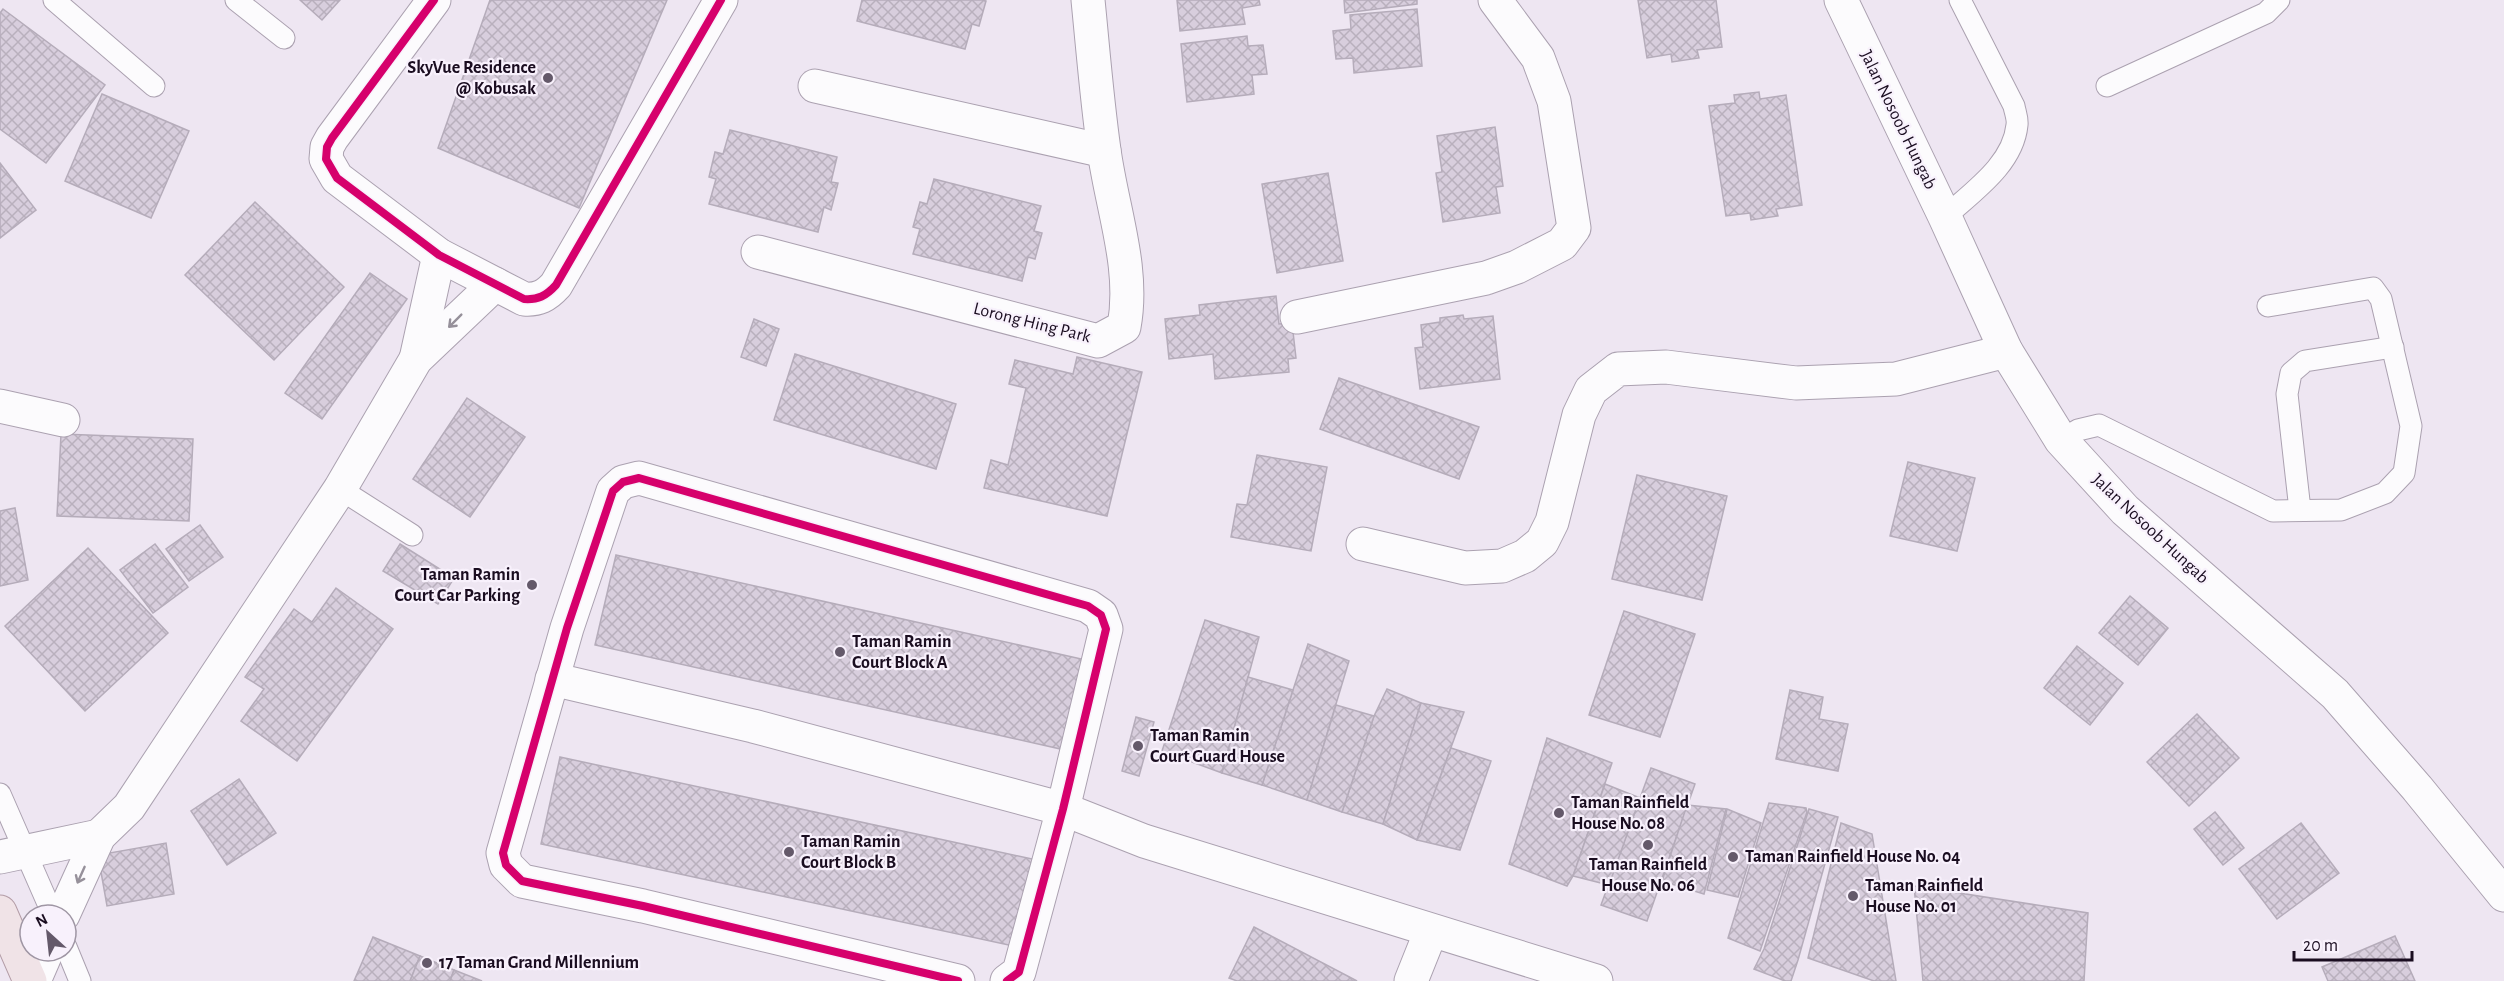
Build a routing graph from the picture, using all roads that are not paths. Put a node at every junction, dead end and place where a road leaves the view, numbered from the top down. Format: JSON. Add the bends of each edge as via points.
{"nodes":[{"id":1,"x":54,"y":0,"type":"edge"},
{"id":2,"x":236,"y":0,"type":"edge"},
{"id":3,"x":434,"y":0,"type":"edge"},
{"id":4,"x":720,"y":0,"type":"edge"},
{"id":5,"x":1088,"y":0,"type":"edge"},
{"id":6,"x":1495,"y":0,"type":"edge"},
{"id":7,"x":1841,"y":0,"type":"edge"},
{"id":8,"x":1960,"y":0,"type":"edge"},
{"id":9,"x":2279,"y":0,"type":"edge"},
{"id":10,"x":284,"y":38,"type":"dead end"},
{"id":11,"x":154,"y":86,"type":"dead end"},
{"id":12,"x":815,"y":86,"type":"dead end"},
{"id":13,"x":2107,"y":86,"type":"dead end"},
{"id":14,"x":1104,"y":151,"type":"junction"},
{"id":15,"x":1945,"y":217,"type":"junction"},
{"id":16,"x":758,"y":252,"type":"dead end"},
{"id":17,"x":439,"y":255,"type":"junction"},
{"id":18,"x":495,"y":284,"type":"junction"},
{"id":19,"x":2268,"y":306,"type":"dead end"},
{"id":20,"x":1297,"y":317,"type":"dead end"},
{"id":21,"x":2392,"y":347,"type":"junction"},
{"id":22,"x":2006,"y":351,"type":"junction"},
{"id":23,"x":416,"y":359,"type":"junction"},
{"id":24,"x":0,"y":406,"type":"edge"},
{"id":25,"x":63,"y":420,"type":"dead end"},
{"id":26,"x":2061,"y":440,"type":"junction"},
{"id":27,"x":340,"y":489,"type":"junction"},
{"id":28,"x":2300,"y":510,"type":"junction"},
{"id":29,"x":411,"y":535,"type":"dead end"},
{"id":30,"x":1363,"y":544,"type":"dead end"},
{"id":31,"x":552,"y":679,"type":"junction"},
{"id":32,"x":0,"y":794,"type":"edge"},
{"id":33,"x":1063,"y":809,"type":"junction"},
{"id":34,"x":99,"y":836,"type":"junction"},
{"id":35,"x":13,"y":854,"type":"edge"},
{"id":36,"x":2504,"y":895,"type":"edge"},
{"id":37,"x":45,"y":903,"type":"edge"},
{"id":38,"x":68,"y":903,"type":"edge"},
{"id":39,"x":0,"y":912,"type":"edge"},
{"id":40,"x":1431,"y":931,"type":"junction"},
{"id":41,"x":41,"y":963,"type":"edge"},
{"id":42,"x":73,"y":963,"type":"edge"},
{"id":43,"x":32,"y":981,"type":"edge"},
{"id":44,"x":80,"y":981,"type":"edge"},
{"id":45,"x":958,"y":981,"type":"edge"},
{"id":46,"x":1007,"y":981,"type":"edge"},
{"id":47,"x":1411,"y":981,"type":"edge"},
{"id":48,"x":1596,"y":981,"type":"edge"}],
"edges":[{"from":1,"to":11,"type":"lane"},
{"from":2,"to":10,"type":"lane"},
{"from":3,"to":17,"type":"street","via":[[332,138],[326,159],[337,178]]},
{"from":4,"to":18,"type":"street","via":[[556,285],[547,295],[530,300]]},
{"from":5,"to":14,"type":"street","name":"Lorong Hing Park"},
{"from":6,"to":20,"type":"street","via":[[1538,58],[1554,101],[1574,228],[1562,244],[1486,278]]},
{"from":7,"to":15,"type":"street","name":"Jalan Nosoob Hungab"},
{"from":8,"to":15,"type":"lane","via":[[2014,106],[2018,124],[2007,154],[1989,177]]},
{"from":9,"to":13,"type":"lane","via":[[2266,13]]},
{"from":12,"to":14,"type":"street"},
{"from":14,"to":16,"type":"street","name":"Lorong Hing Park","via":[[1129,302],[1124,327],[1098,341]]},
{"from":15,"to":22,"type":"street","name":"Jalan Nosoob Hungab"},
{"from":17,"to":18,"type":"street"},
{"from":17,"to":23,"type":"street"},
{"from":18,"to":23,"type":"street","one_way":true},
{"from":19,"to":21,"type":"lane","via":[[2373,288],[2381,299]]},
{"from":21,"to":28,"type":"lane","via":[[2305,361],[2292,373],[2287,394]]},
{"from":21,"to":28,"type":"lane","via":[[2411,426],[2404,473],[2385,493],[2341,510]]},
{"from":22,"to":26,"type":"street","name":"Jalan Nosoob Hungab"},
{"from":22,"to":30,"type":"street","via":[[1896,379],[1796,383],[1666,367],[1618,369],[1591,390],[1579,415],[1552,522],[1542,542],[1526,556],[1502,566],[1465,568]]},
{"from":23,"to":27,"type":"street"},
{"from":24,"to":25,"type":"street"},
{"from":26,"to":28,"type":"lane","via":[[2078,430],[2099,425],[2272,511]]},
{"from":26,"to":36,"type":"street","name":"Jalan Nosoob Hungab","via":[[2125,510],[2335,694]]},
{"from":27,"to":29,"type":"lane"},
{"from":27,"to":34,"type":"street","via":[[129,807]]},
{"from":31,"to":33,"type":"street","via":[[753,726]]},
{"from":31,"to":33,"type":"street","via":[[613,491],[623,482],[639,478],[1088,606],[1101,615],[1106,629]]},
{"from":31,"to":45,"type":"street","via":[[503,853],[506,865],[522,881]]},
{"from":32,"to":35,"type":"lane"},
{"from":33,"to":40,"type":"street","via":[[1144,841]]},
{"from":33,"to":46,"type":"street","via":[[1019,972]]},
{"from":34,"to":35,"type":"street"},
{"from":34,"to":38,"type":"street","one_way":true},
{"from":35,"to":37,"type":"lane"},
{"from":39,"to":43,"type":"main road"},
{"from":40,"to":47,"type":"street"},
{"from":40,"to":48,"type":"street"},
{"from":41,"to":43,"type":"street"},
{"from":42,"to":44,"type":"lane"}]}
